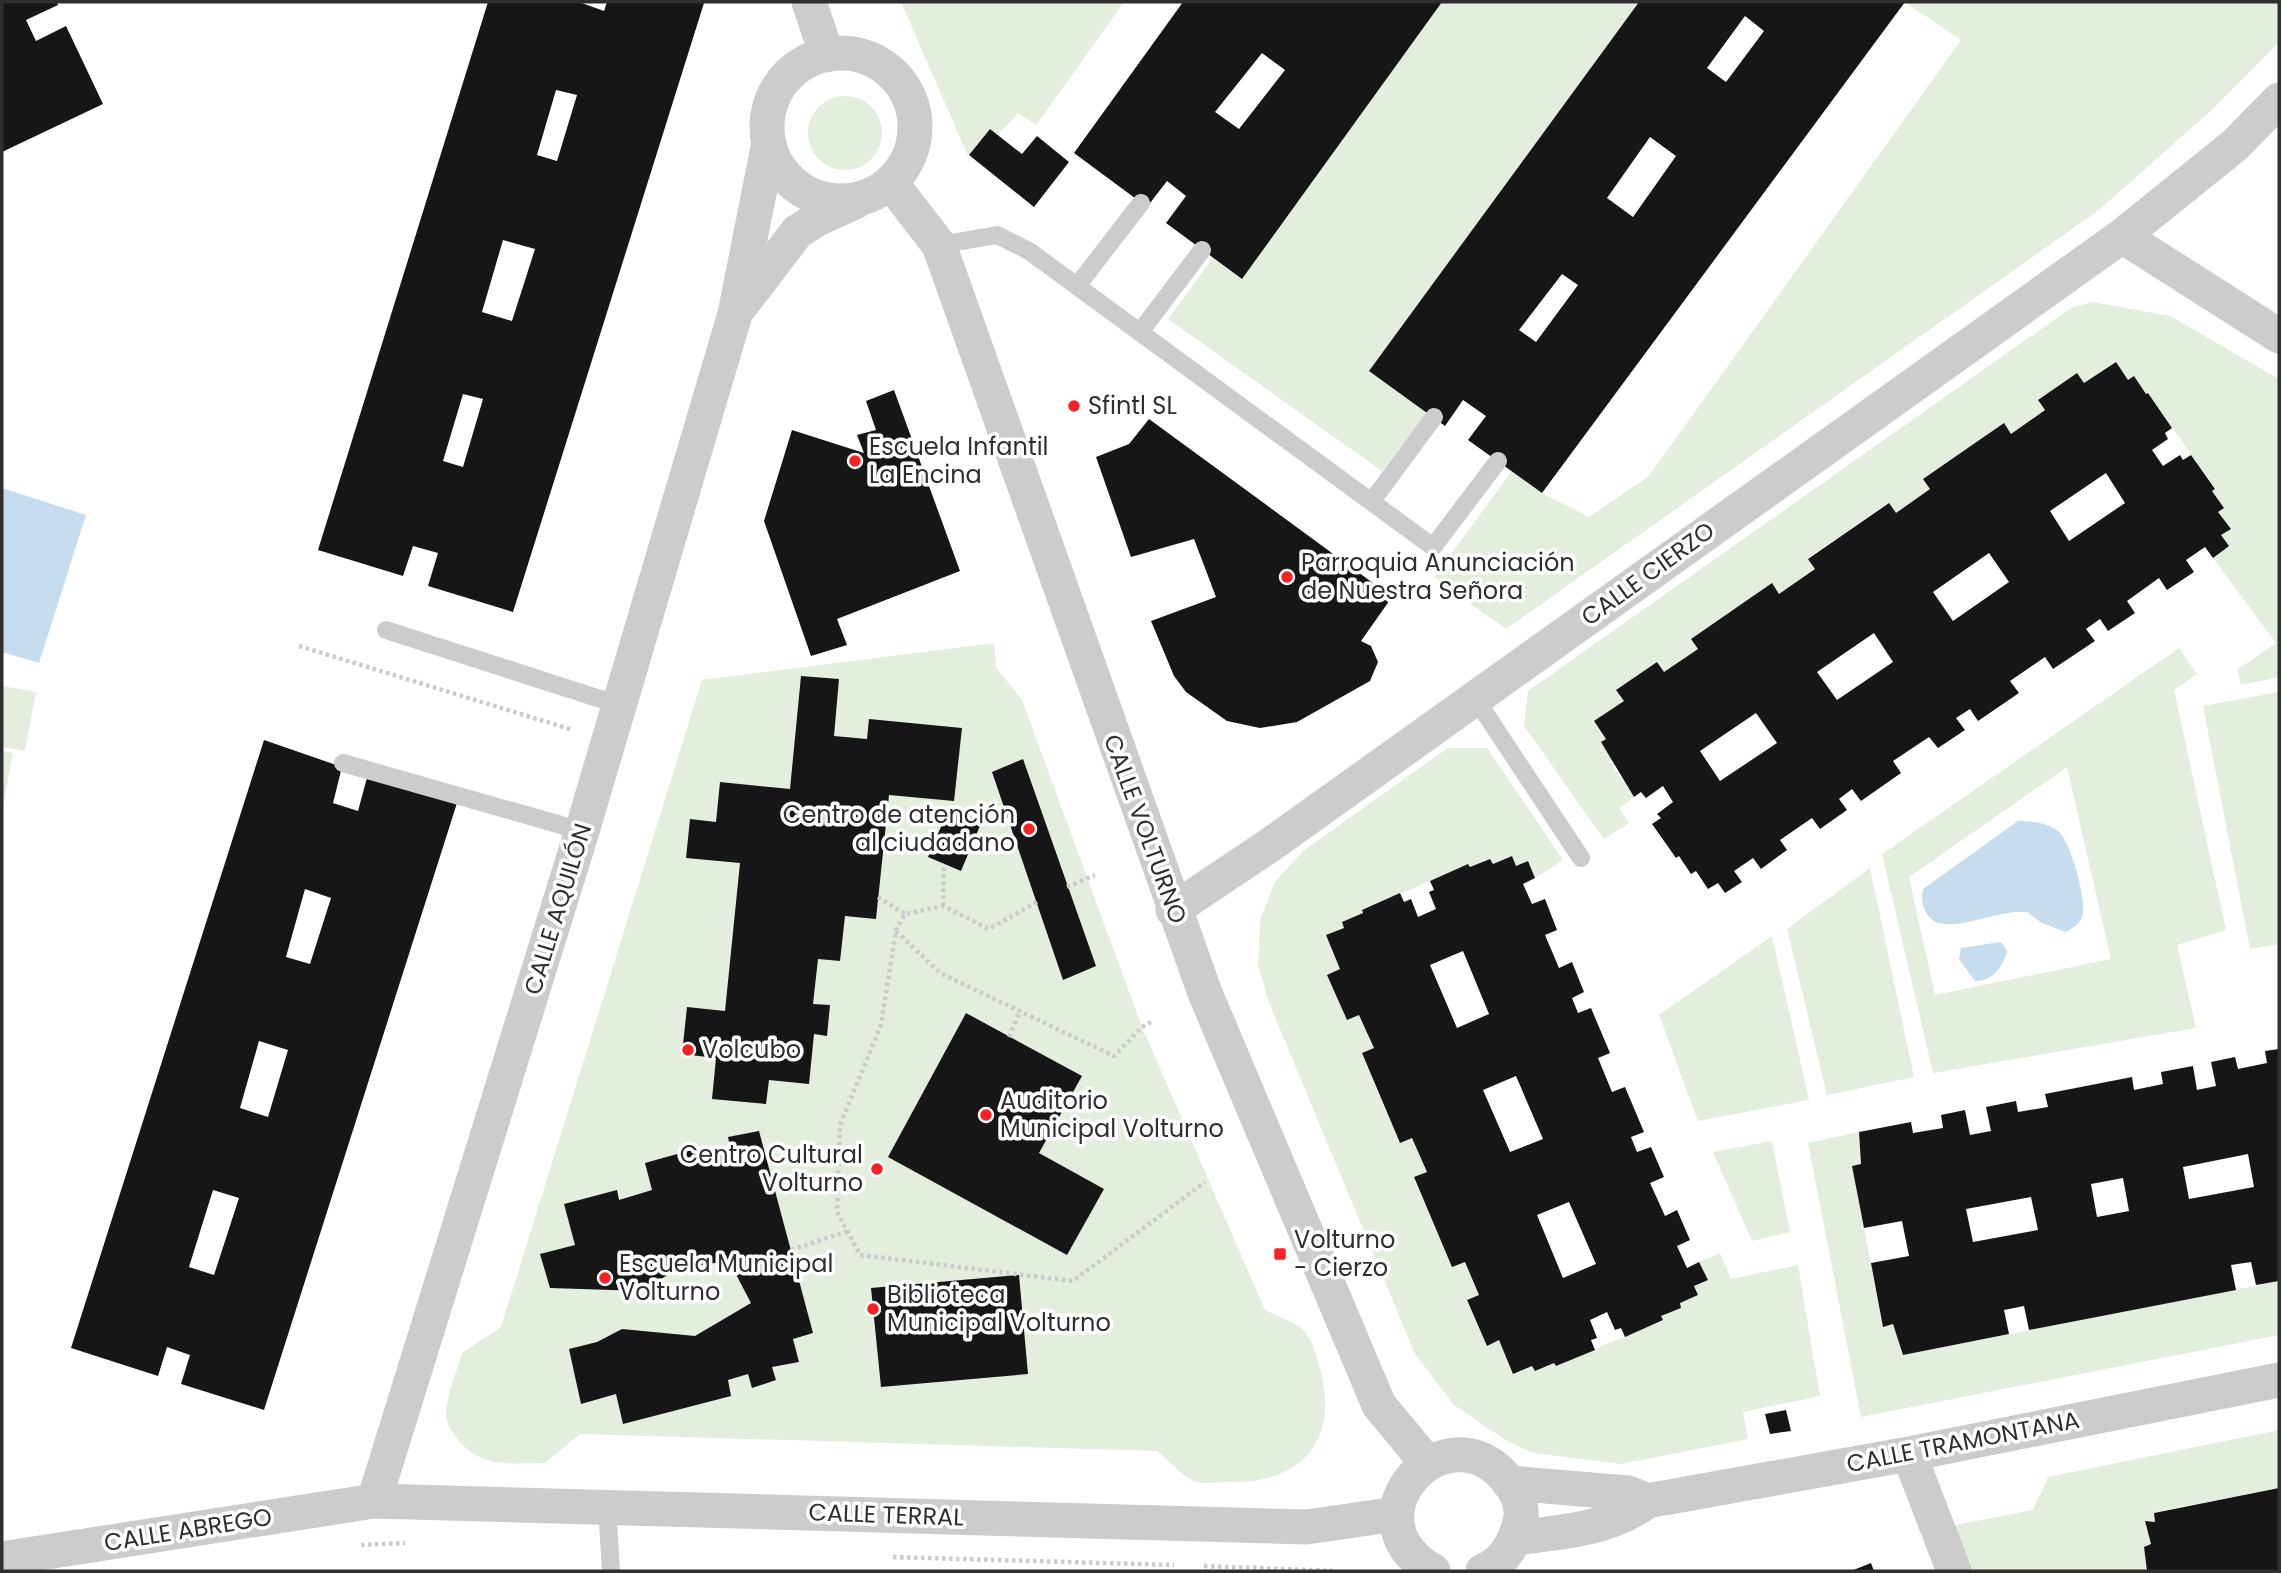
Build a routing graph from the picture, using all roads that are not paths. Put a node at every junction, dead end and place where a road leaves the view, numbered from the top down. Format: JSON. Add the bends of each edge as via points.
{"nodes":[{"id":1,"x":809,"y":2,"type":"edge"},
{"id":2,"x":827,"y":55,"type":"junction"},
{"id":3,"x":2279,"y":100,"type":"edge"},
{"id":4,"x":769,"y":143,"type":"junction"},
{"id":5,"x":876,"y":191,"type":"junction"},
{"id":6,"x":1141,"y":202,"type":"dead end"},
{"id":7,"x":2122,"y":236,"type":"junction"},
{"id":8,"x":939,"y":245,"type":"junction"},
{"id":9,"x":1202,"y":250,"type":"dead end"},
{"id":10,"x":1077,"y":286,"type":"junction"},
{"id":11,"x":735,"y":314,"type":"junction"},
{"id":12,"x":1140,"y":332,"type":"junction"},
{"id":13,"x":2279,"y":336,"type":"edge"},
{"id":14,"x":1434,"y":418,"type":"dead end"},
{"id":15,"x":1498,"y":461,"type":"dead end"},
{"id":16,"x":1372,"y":501,"type":"junction"},
{"id":17,"x":386,"y":629,"type":"dead end"},
{"id":18,"x":1475,"y":698,"type":"junction"},
{"id":19,"x":619,"y":705,"type":"junction"},
{"id":20,"x":343,"y":763,"type":"dead end"},
{"id":21,"x":582,"y":831,"type":"junction"},
{"id":22,"x":1581,"y":858,"type":"dead end"},
{"id":23,"x":1173,"y":910,"type":"junction"},
{"id":24,"x":2279,"y":1380,"type":"edge"},
{"id":25,"x":1909,"y":1454,"type":"junction"},
{"id":26,"x":1427,"y":1463,"type":"junction"},
{"id":27,"x":1509,"y":1483,"type":"junction"},
{"id":28,"x":1647,"y":1501,"type":"junction"},
{"id":29,"x":374,"y":1502,"type":"junction"},
{"id":30,"x":607,"y":1506,"type":"junction"},
{"id":31,"x":1396,"y":1514,"type":"junction"},
{"id":32,"x":2,"y":1559,"type":"edge"},
{"id":33,"x":1504,"y":1559,"type":"edge"},
{"id":34,"x":611,"y":1571,"type":"edge"},
{"id":35,"x":1433,"y":1571,"type":"edge"},
{"id":36,"x":1954,"y":1571,"type":"edge"}],
"edges":[{"from":1,"to":2,"type":"street"},
{"from":2,"to":4,"type":"street","via":[[795,70],[773,97]]},
{"from":2,"to":5,"type":"street","via":[[851,54],[874,61],[894,75],[908,94],[915,118],[914,142],[905,165]]},
{"from":3,"to":7,"type":"street","name":"CALLE CIERZO","via":[[2235,145]]},
{"from":4,"to":5,"type":"street","via":[[793,184],[814,196],[838,201]]},
{"from":4,"to":11,"type":"street","name":"CALLE AQUILÓN"},
{"from":5,"to":8,"type":"street","name":"CALLE VOLTURNO"},
{"from":5,"to":11,"type":"street","name":"CALLE AQUILÓN","via":[[797,232]]},
{"from":6,"to":10,"type":"lane"},
{"from":7,"to":13,"type":"street"},
{"from":7,"to":18,"type":"street","name":"CALLE CIERZO"},
{"from":8,"to":10,"type":"lane","via":[[998,235]]},
{"from":8,"to":23,"type":"street","name":"CALLE VOLTURNO"},
{"from":9,"to":12,"type":"lane"},
{"from":10,"to":12,"type":"lane"},
{"from":11,"to":19,"type":"street","name":"CALLE AQUILÓN"},
{"from":12,"to":16,"type":"lane"},
{"from":14,"to":16,"type":"lane"},
{"from":15,"to":16,"type":"lane","via":[[1433,547]]},
{"from":17,"to":19,"type":"lane"},
{"from":18,"to":22,"type":"lane"},
{"from":18,"to":23,"type":"street","name":"CALLE CIERZO"},
{"from":19,"to":21,"type":"street","name":"CALLE AQUILÓN"},
{"from":20,"to":21,"type":"lane"},
{"from":21,"to":29,"type":"street","name":"CALLE AQUILÓN"},
{"from":23,"to":26,"type":"street","name":"CALLE VOLTURNO","via":[[1380,1405]]},
{"from":24,"to":25,"type":"street","name":"CALLE TRAMONTANA"},
{"from":25,"to":28,"type":"street","name":"CALLE TRAMONTANA"},
{"from":25,"to":36,"type":"street"},
{"from":26,"to":27,"type":"street","via":[[1467,1455],[1486,1461]]},
{"from":26,"to":31,"type":"street","via":[[1406,1485]]},
{"from":27,"to":28,"type":"street","name":"CALLE TRAMONTANA","via":[[1628,1493]]},
{"from":27,"to":33,"type":"street","via":[[1522,1511]]},
{"from":28,"to":33,"type":"street","name":"CALLE TRAMONTANA","via":[[1635,1510]]},
{"from":29,"to":30,"type":"street","name":"CALLE TERRAL"},
{"from":29,"to":32,"type":"street","name":"CALLE ABREGO"},
{"from":30,"to":31,"type":"street","name":"CALLE TERRAL","via":[[1307,1527]]},
{"from":30,"to":34,"type":"lane"},
{"from":31,"to":35,"type":"street","via":[[1406,1549]]}]}
